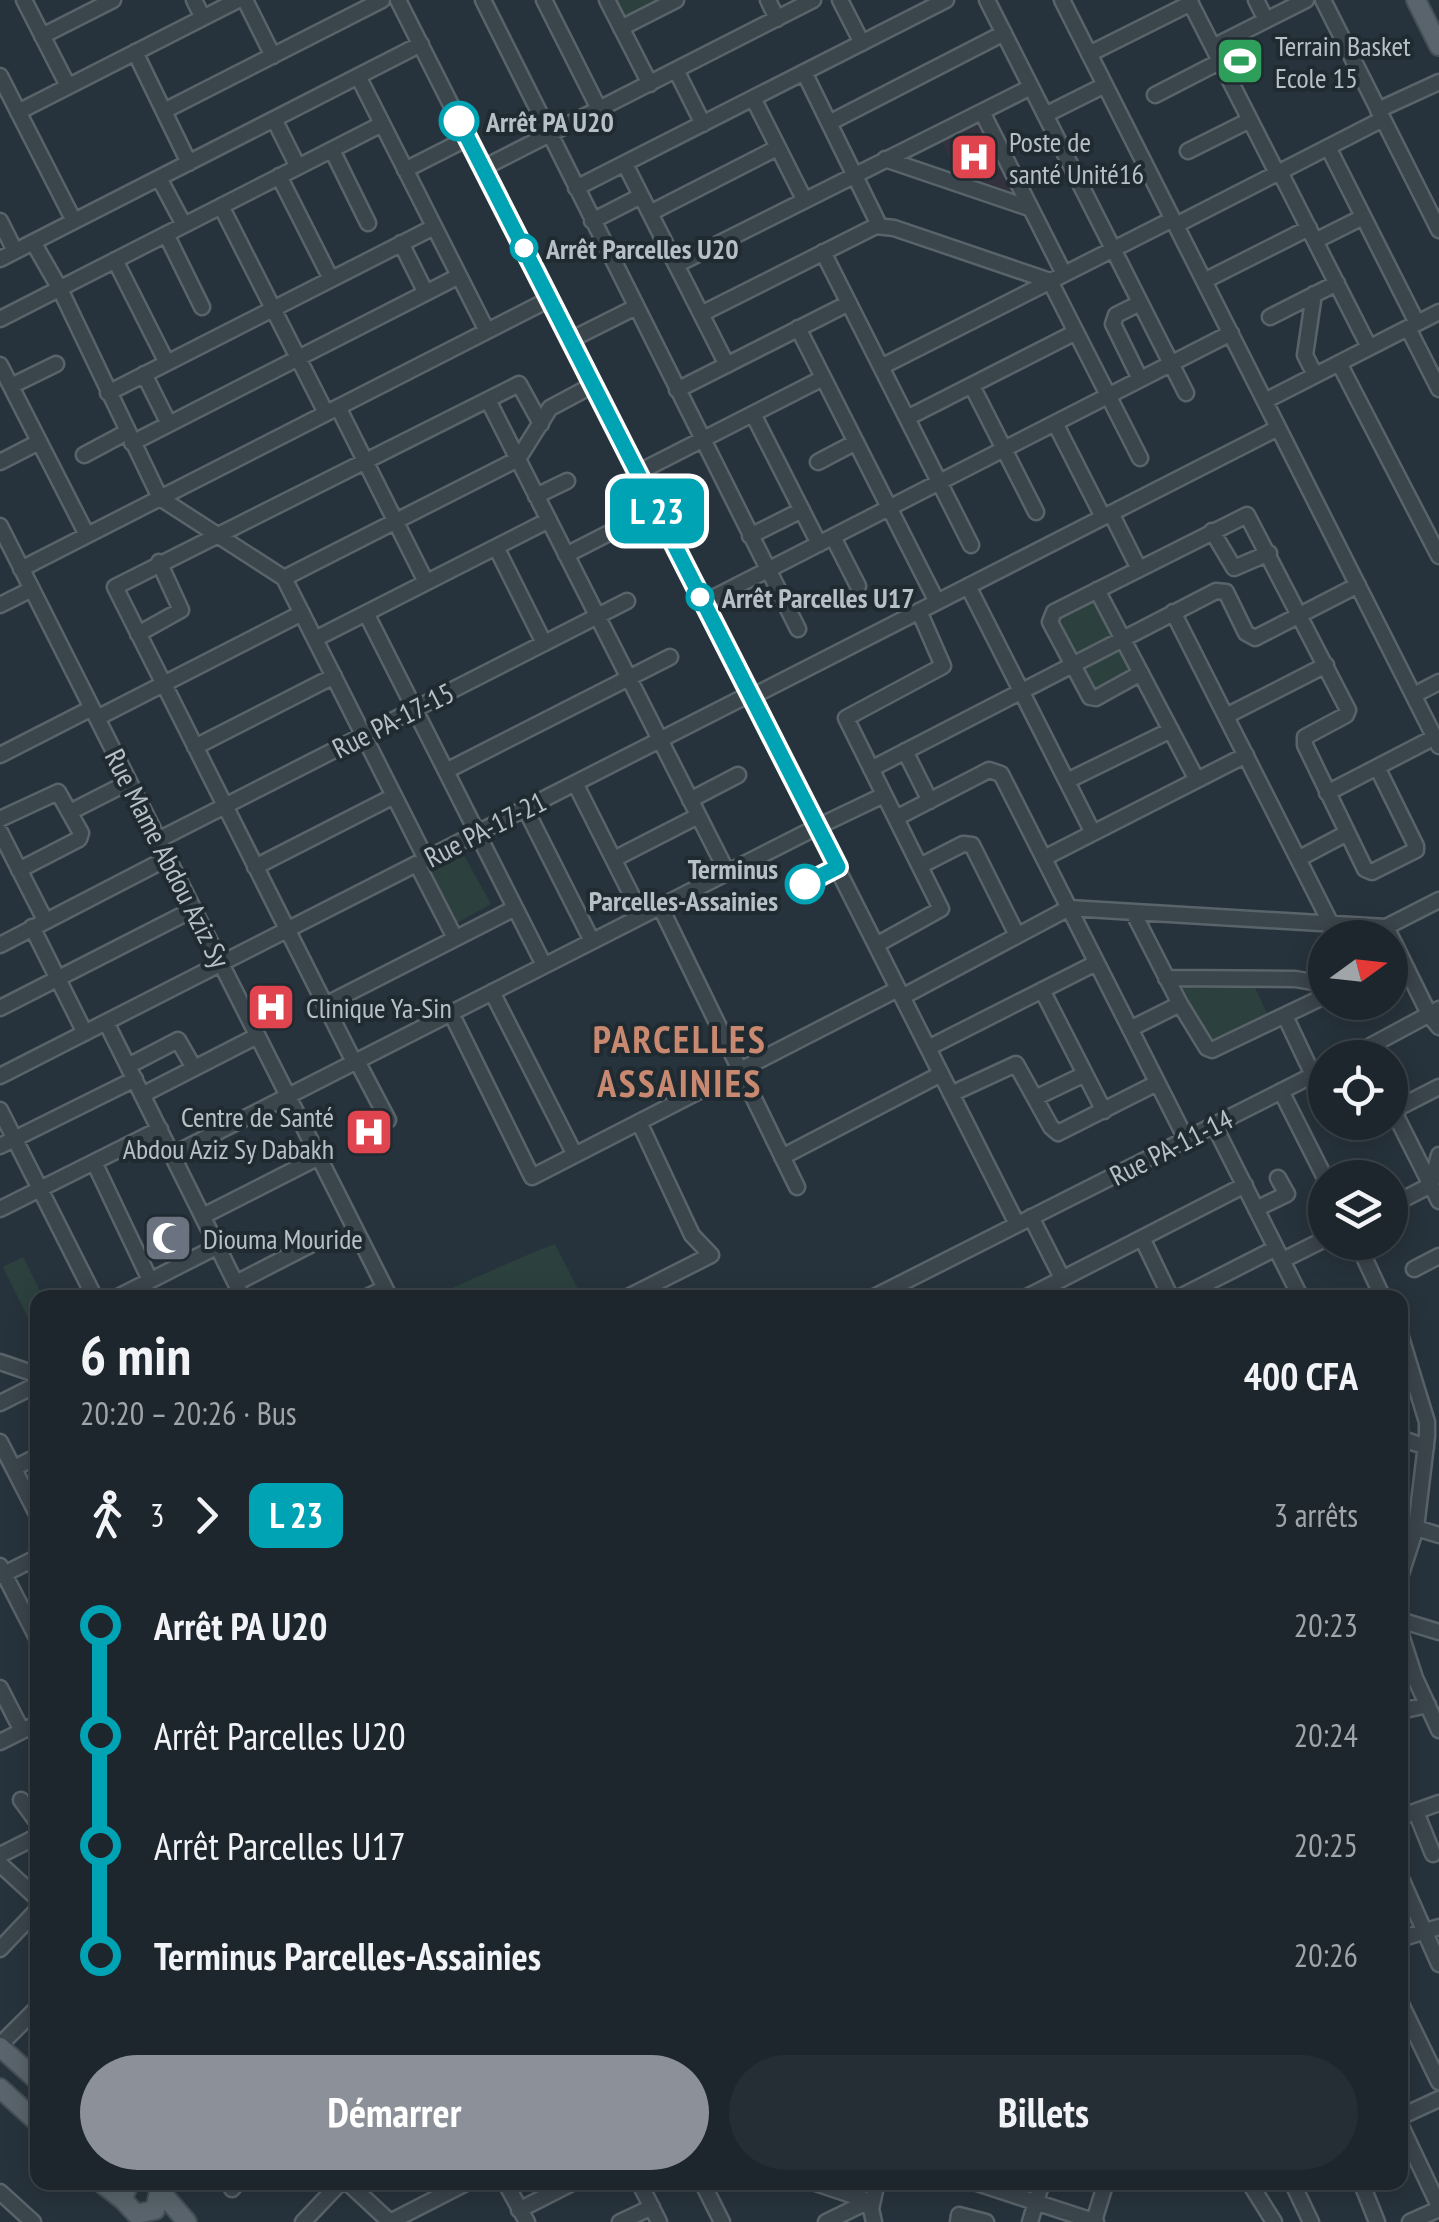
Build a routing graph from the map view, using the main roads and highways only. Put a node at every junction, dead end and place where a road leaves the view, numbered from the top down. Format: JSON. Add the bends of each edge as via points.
{"nodes":[{"id":1,"x":1416,"y":0,"type":"edge"},
{"id":2,"x":1439,"y":46,"type":"edge"},
{"id":3,"x":0,"y":2046,"type":"edge"},
{"id":4,"x":30,"y":2074,"type":"edge"},
{"id":5,"x":2,"y":2095,"type":"edge"},
{"id":6,"x":30,"y":2117,"type":"edge"},
{"id":7,"x":110,"y":2190,"type":"edge"},
{"id":8,"x":156,"y":2190,"type":"edge"},
{"id":9,"x":159,"y":2190,"type":"edge"},
{"id":10,"x":131,"y":2208,"type":"edge"},
{"id":11,"x":187,"y":2222,"type":"edge"}],
"edges":[{"from":1,"to":2,"type":"main road"},
{"from":3,"to":4,"type":"main road"},
{"from":5,"to":6,"type":"main road"},
{"from":7,"to":10,"type":"main road"},
{"from":8,"to":10,"type":"main road","via":[[155,2210]]},
{"from":9,"to":11,"type":"main road"}]}
